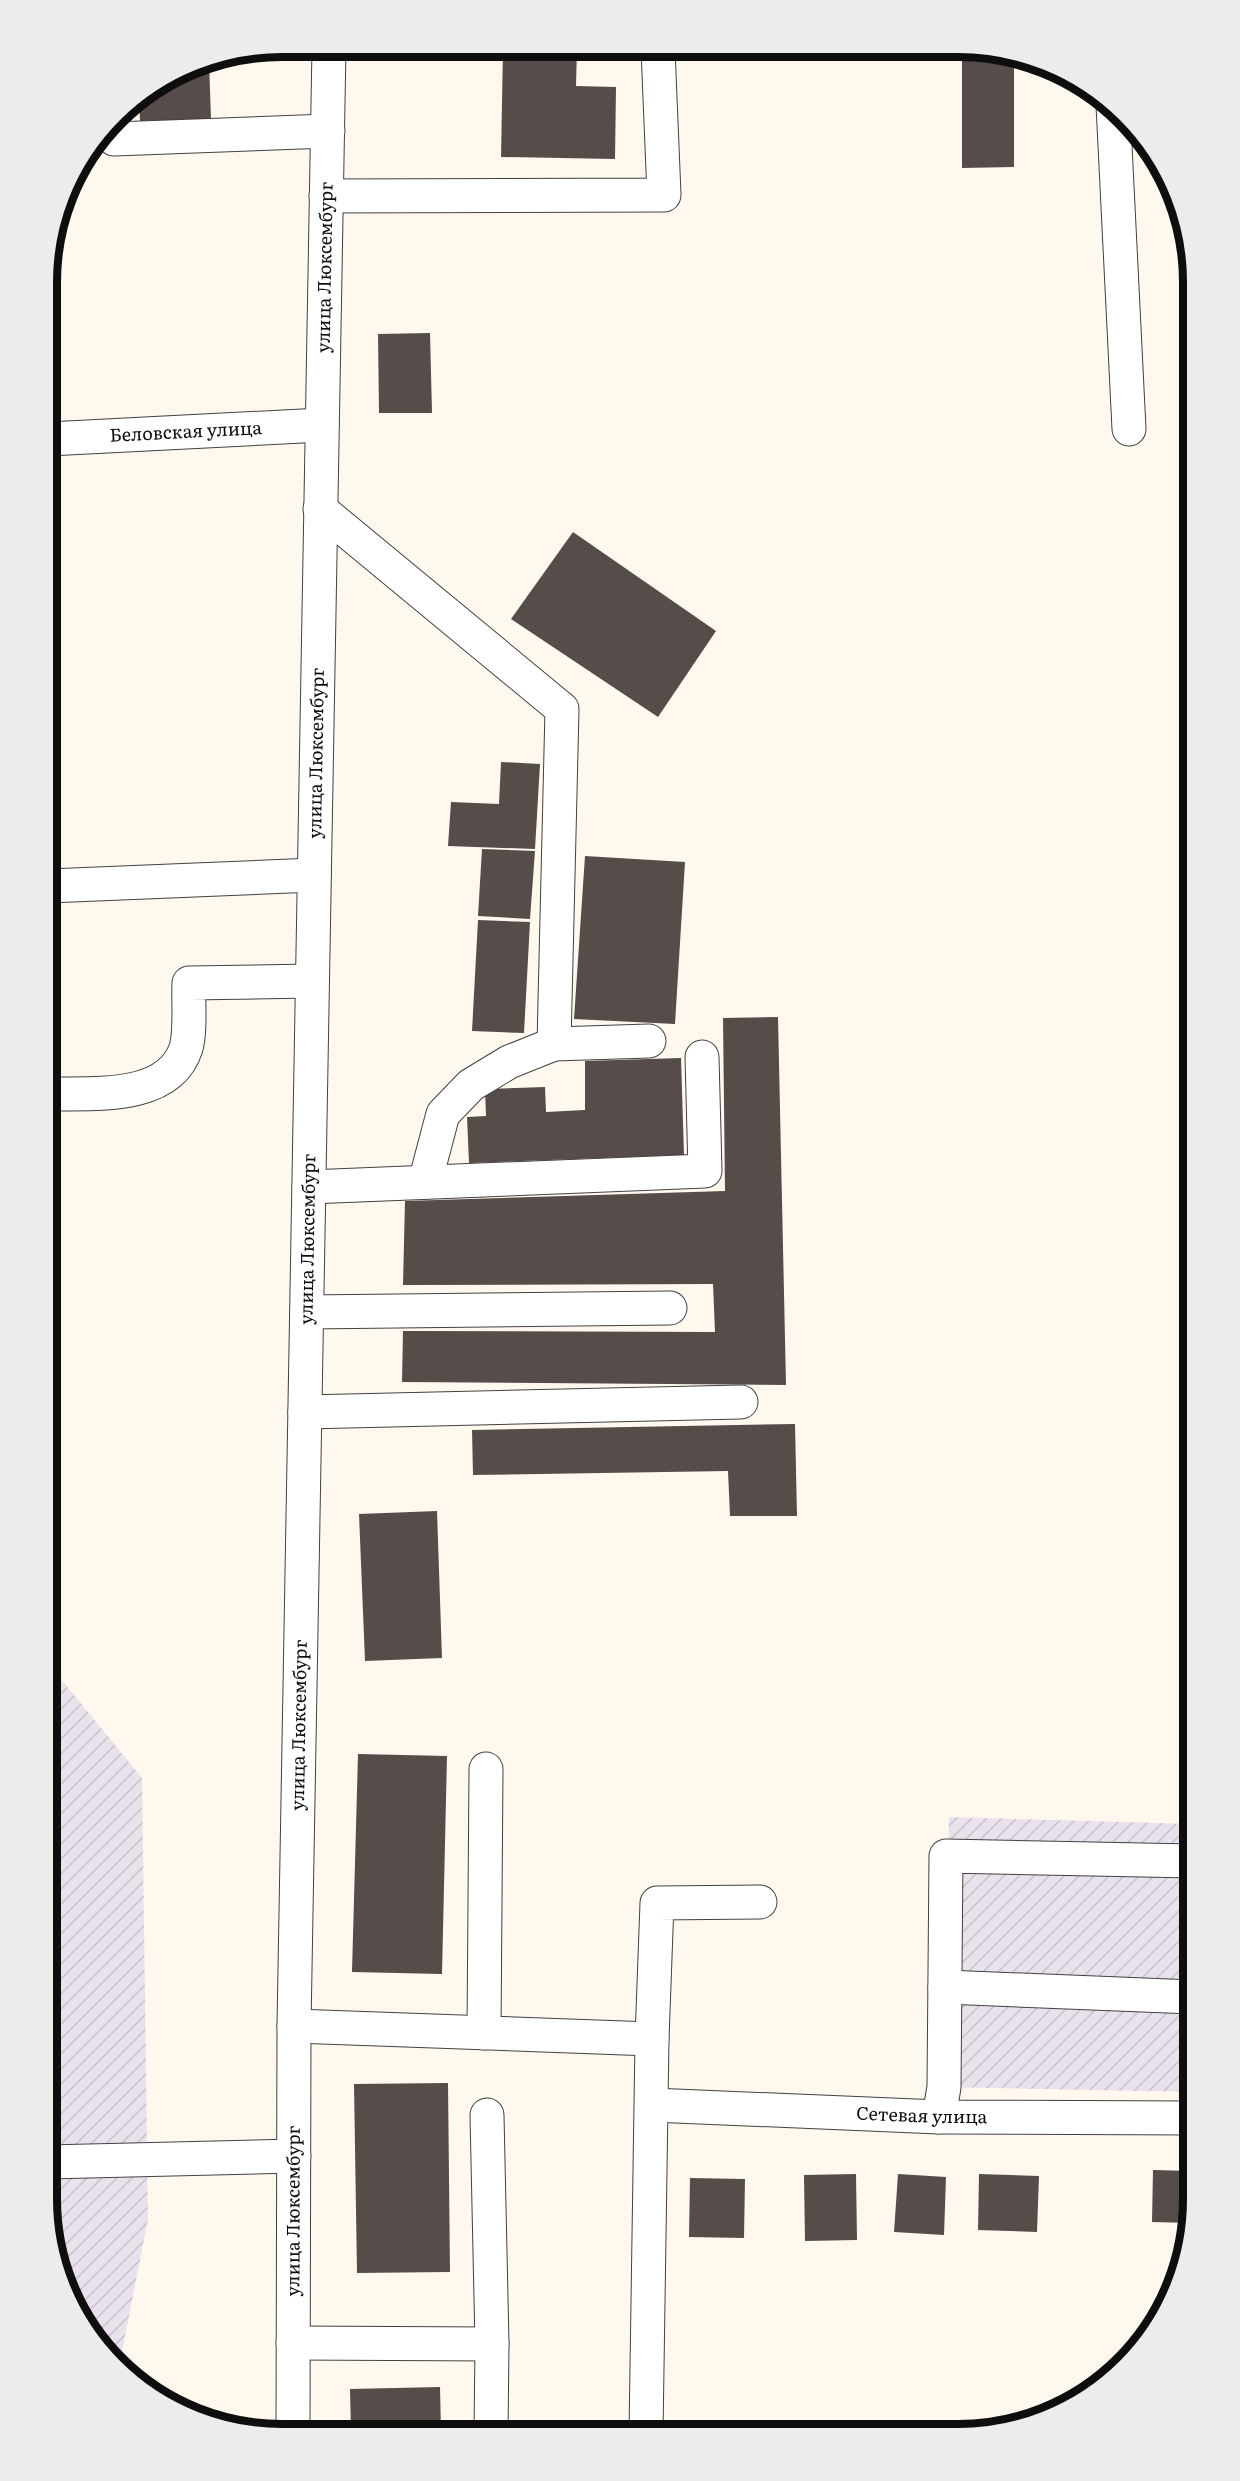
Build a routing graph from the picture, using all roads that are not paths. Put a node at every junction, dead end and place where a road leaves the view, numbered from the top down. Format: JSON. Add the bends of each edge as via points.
{"nodes":[{"id":1,"x":328,"y":57,"type":"edge"},
{"id":2,"x":658,"y":57,"type":"edge"},
{"id":3,"x":1114,"y":120,"type":"edge"},
{"id":4,"x":328,"y":131,"type":"junction"},
{"id":5,"x":114,"y":133,"type":"edge"},
{"id":6,"x":326,"y":196,"type":"junction"},
{"id":7,"x":322,"y":425,"type":"junction"},
{"id":8,"x":1129,"y":429,"type":"dead end"},
{"id":9,"x":57,"y":440,"type":"edge"},
{"id":10,"x":320,"y":509,"type":"junction"},
{"id":11,"x":314,"y":875,"type":"junction"},
{"id":12,"x":57,"y":886,"type":"edge"},
{"id":13,"x":312,"y":981,"type":"junction"},
{"id":14,"x":649,"y":1041,"type":"dead end"},
{"id":15,"x":554,"y":1044,"type":"junction"},
{"id":16,"x":702,"y":1057,"type":"dead end"},
{"id":17,"x":57,"y":1094,"type":"edge"},
{"id":18,"x":425,"y":1182,"type":"junction"},
{"id":19,"x":309,"y":1187,"type":"junction"},
{"id":20,"x":670,"y":1308,"type":"dead end"},
{"id":21,"x":307,"y":1312,"type":"junction"},
{"id":22,"x":741,"y":1402,"type":"dead end"},
{"id":23,"x":305,"y":1412,"type":"junction"},
{"id":24,"x":486,"y":1769,"type":"dead end"},
{"id":25,"x":1183,"y":1861,"type":"edge"},
{"id":26,"x":760,"y":1902,"type":"dead end"},
{"id":27,"x":945,"y":1987,"type":"junction"},
{"id":28,"x":1183,"y":1997,"type":"edge"},
{"id":29,"x":294,"y":2026,"type":"junction"},
{"id":30,"x":484,"y":2033,"type":"junction"},
{"id":31,"x":652,"y":2039,"type":"junction"},
{"id":32,"x":652,"y":2105,"type":"junction"},
{"id":33,"x":487,"y":2115,"type":"dead end"},
{"id":34,"x":939,"y":2117,"type":"junction"},
{"id":35,"x":1183,"y":2118,"type":"edge"},
{"id":36,"x":294,"y":2156,"type":"junction"},
{"id":37,"x":57,"y":2162,"type":"edge"},
{"id":38,"x":293,"y":2343,"type":"junction"},
{"id":39,"x":492,"y":2344,"type":"junction"},
{"id":40,"x":293,"y":2424,"type":"edge"},
{"id":41,"x":491,"y":2424,"type":"edge"},
{"id":42,"x":646,"y":2424,"type":"edge"}],
"edges":[{"from":1,"to":4,"type":"street","name":"улица Люксембург"},
{"from":2,"to":6,"type":"street","via":[[664,195]]},
{"from":3,"to":8,"type":"street"},
{"from":4,"to":5,"type":"street","via":[[114,139]]},
{"from":4,"to":6,"type":"street","name":"улица Люксембург"},
{"from":6,"to":7,"type":"street","name":"улица Люксембург"},
{"from":7,"to":9,"type":"street","name":"Беловская улица"},
{"from":7,"to":10,"type":"street","name":"улица Люксембург"},
{"from":10,"to":11,"type":"street","name":"улица Люксембург"},
{"from":10,"to":15,"type":"street","via":[[562,709]]},
{"from":11,"to":12,"type":"street"},
{"from":11,"to":13,"type":"street","name":"улица Люксембург"},
{"from":13,"to":17,"type":"street","via":[[189,983],[187,1045],[179,1066],[161,1081],[130,1090]]},
{"from":13,"to":19,"type":"street","name":"улица Люксембург"},
{"from":14,"to":15,"type":"street"},
{"from":15,"to":18,"type":"street","via":[[509,1062],[471,1085],[443,1114]]},
{"from":16,"to":18,"type":"street","via":[[705,1171]]},
{"from":18,"to":19,"type":"street"},
{"from":19,"to":21,"type":"street","name":"улица Люксембург"},
{"from":20,"to":21,"type":"street"},
{"from":21,"to":23,"type":"street","name":"улица Люксембург"},
{"from":22,"to":23,"type":"street"},
{"from":23,"to":29,"type":"street","name":"улица Люксембург"},
{"from":24,"to":30,"type":"street"},
{"from":25,"to":27,"type":"street","via":[[946,1856]]},
{"from":26,"to":31,"type":"street","via":[[657,1903]]},
{"from":27,"to":28,"type":"street"},
{"from":27,"to":34,"type":"street","via":[[944,2086]]},
{"from":29,"to":30,"type":"street"},
{"from":29,"to":36,"type":"street","name":"улица Люксембург"},
{"from":30,"to":31,"type":"street"},
{"from":31,"to":32,"type":"street"},
{"from":32,"to":34,"type":"street","name":"Сетевая улица"},
{"from":32,"to":42,"type":"street"},
{"from":33,"to":39,"type":"street"},
{"from":34,"to":35,"type":"street","name":"Сетевая улица"},
{"from":36,"to":37,"type":"street"},
{"from":36,"to":38,"type":"street","name":"улица Люксембург"},
{"from":38,"to":39,"type":"street"},
{"from":38,"to":40,"type":"street","name":"улица Люксембург"},
{"from":39,"to":41,"type":"street"}]}
